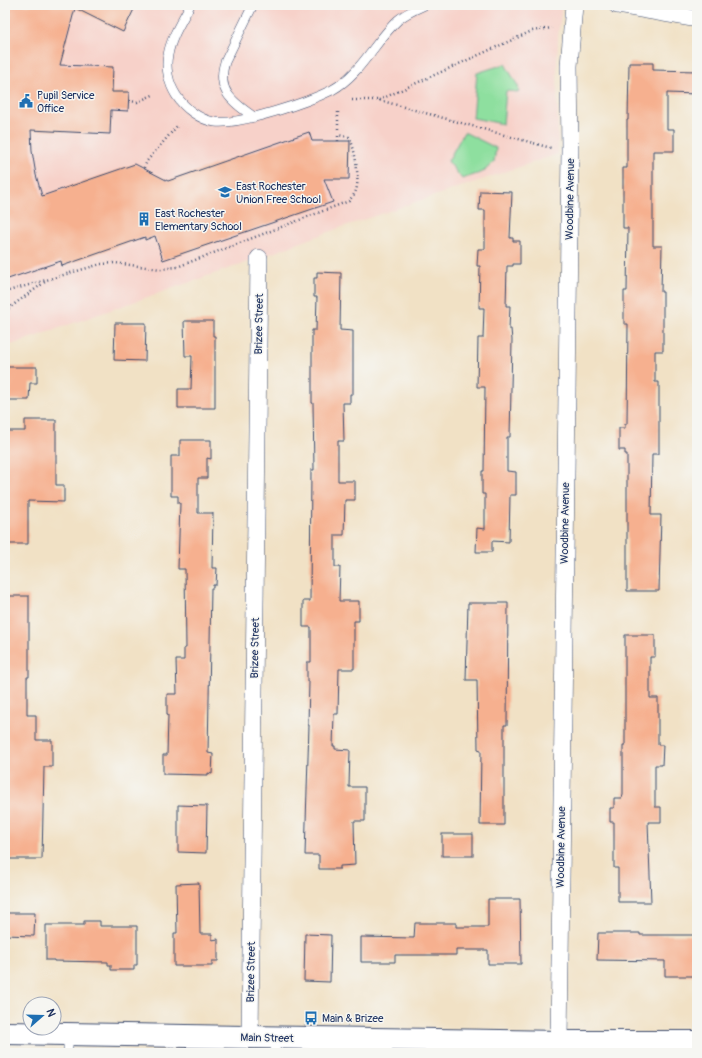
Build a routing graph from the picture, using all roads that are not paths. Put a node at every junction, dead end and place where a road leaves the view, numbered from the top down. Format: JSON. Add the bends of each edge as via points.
{"nodes":[{"id":1,"x":190,"y":5,"type":"edge"},
{"id":2,"x":254,"y":5,"type":"edge"},
{"id":3,"x":425,"y":5,"type":"edge"},
{"id":4,"x":574,"y":5,"type":"edge"},
{"id":5,"x":617,"y":5,"type":"edge"},
{"id":6,"x":697,"y":19,"type":"edge"},
{"id":7,"x":254,"y":117,"type":"junction"},
{"id":8,"x":259,"y":258,"type":"dead end"},
{"id":9,"x":5,"y":1033,"type":"edge"},
{"id":10,"x":250,"y":1037,"type":"junction"},
{"id":11,"x":559,"y":1042,"type":"junction"},
{"id":12,"x":697,"y":1042,"type":"edge"},
{"id":13,"x":68,"y":1044,"type":"edge"},
{"id":14,"x":276,"y":1045,"type":"edge"}],
"edges":[{"from":1,"to":7,"type":"lane","via":[[171,42],[168,56],[168,77],[173,91],[180,102],[202,118],[215,122]]},
{"from":2,"to":7,"type":"lane","via":[[222,70],[223,87],[228,95],[236,105]]},
{"from":3,"to":7,"type":"lane","via":[[399,19],[362,64],[333,89],[315,98]]},
{"from":4,"to":11,"type":"street","name":"Woodbine Avenue","via":[[569,66]]},
{"from":5,"to":6,"type":"street"},
{"from":8,"to":10,"type":"street","name":"Brizee Street"},
{"from":9,"to":13,"type":"street","name":"Main Street"},
{"from":10,"to":13,"type":"street","name":"Main Street"},
{"from":10,"to":14,"type":"street","name":"Main Street"},
{"from":11,"to":12,"type":"street","name":"Main Street"},
{"from":11,"to":14,"type":"street","name":"Main Street"}]}
